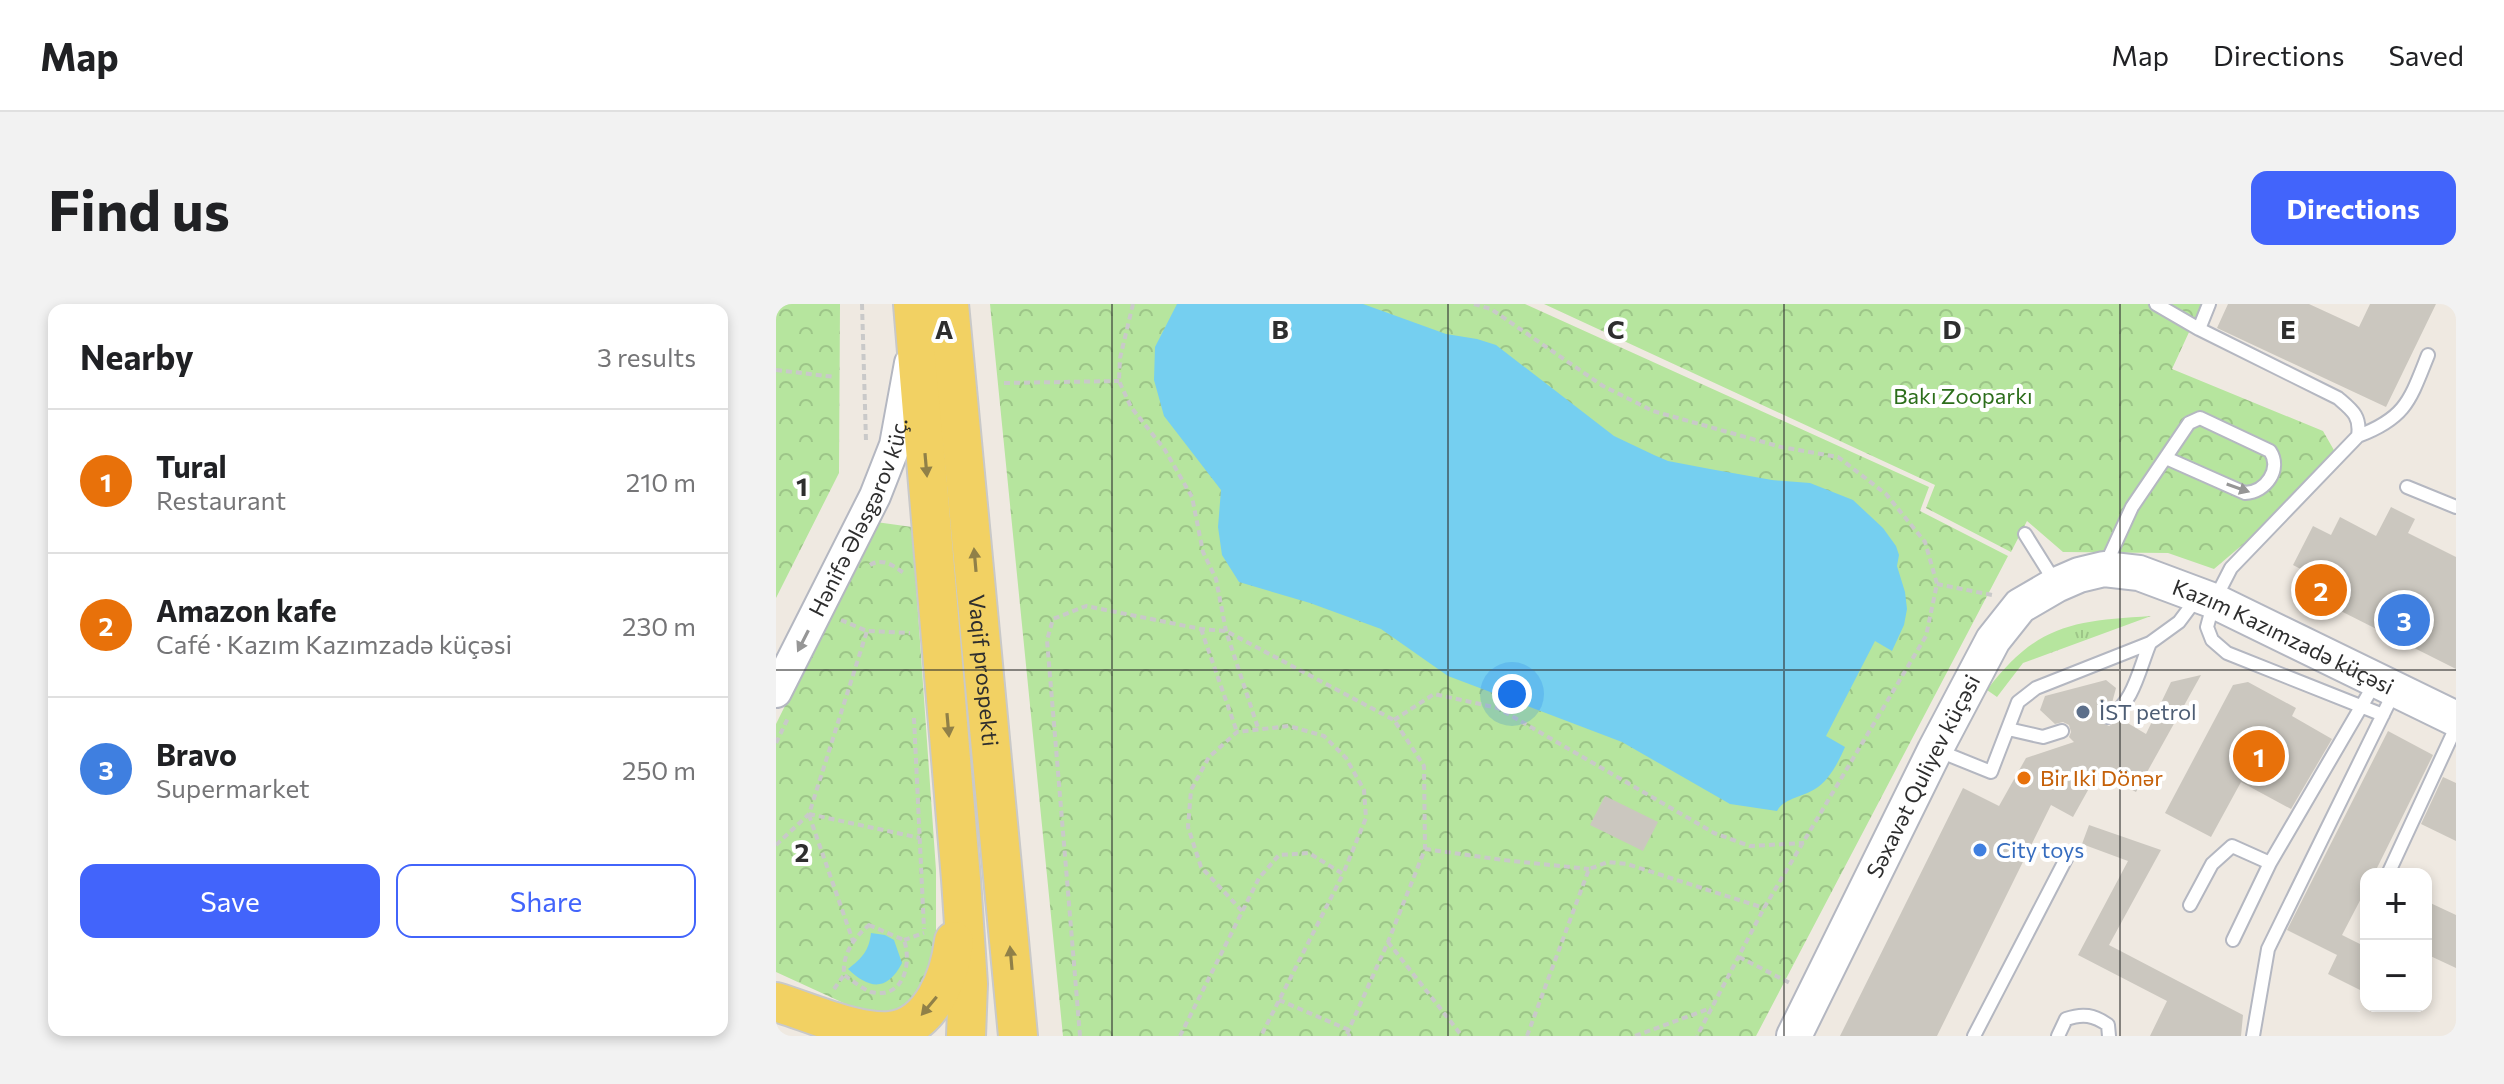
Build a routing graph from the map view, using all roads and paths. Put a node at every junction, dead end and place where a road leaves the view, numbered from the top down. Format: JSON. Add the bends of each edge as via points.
{"nodes":[{"id":1,"x":862,"y":304,"type":"edge"},
{"id":2,"x":949,"y":304,"type":"edge"},
{"id":3,"x":1133,"y":304,"type":"edge"},
{"id":4,"x":1474,"y":304,"type":"edge"},
{"id":5,"x":2156,"y":304,"type":"edge"},
{"id":6,"x":2209,"y":304,"type":"edge"},
{"id":7,"x":914,"y":319,"type":"edge"},
{"id":8,"x":2199,"y":329,"type":"junction"},
{"id":9,"x":2428,"y":355,"type":"dead end"},
{"id":10,"x":776,"y":370,"type":"edge"},
{"id":11,"x":835,"y":377,"type":"dead end"},
{"id":12,"x":1119,"y":381,"type":"junction"},
{"id":13,"x":1004,"y":383,"type":"dead end"},
{"id":14,"x":2358,"y":436,"type":"junction"},
{"id":15,"x":867,"y":451,"type":"dead end"},
{"id":16,"x":2166,"y":458,"type":"junction"},
{"id":17,"x":2407,"y":487,"type":"dead end"},
{"id":18,"x":2456,"y":507,"type":"edge"},
{"id":19,"x":2025,"y":534,"type":"dead end"},
{"id":20,"x":866,"y":567,"type":"dead end"},
{"id":21,"x":2104,"y":569,"type":"junction"},
{"id":22,"x":905,"y":574,"type":"dead end"},
{"id":23,"x":1937,"y":584,"type":"junction"},
{"id":24,"x":2056,"y":585,"type":"junction"},
{"id":25,"x":1987,"y":593,"type":"dead end"},
{"id":26,"x":2207,"y":599,"type":"junction"},
{"id":27,"x":845,"y":606,"type":"dead end"},
{"id":28,"x":1201,"y":629,"type":"junction"},
{"id":29,"x":867,"y":631,"type":"junction"},
{"id":30,"x":1226,"y":631,"type":"junction"},
{"id":31,"x":910,"y":633,"type":"dead end"},
{"id":32,"x":2150,"y":643,"type":"junction"},
{"id":33,"x":2379,"y":698,"type":"junction"},
{"id":34,"x":783,"y":704,"type":"edge"},
{"id":35,"x":914,"y":712,"type":"dead end"},
{"id":36,"x":2108,"y":717,"type":"dead end"},
{"id":37,"x":2456,"y":719,"type":"edge"},
{"id":38,"x":1394,"y":720,"type":"junction"},
{"id":39,"x":2456,"y":727,"type":"edge"},
{"id":40,"x":2008,"y":729,"type":"junction"},
{"id":41,"x":1258,"y":730,"type":"junction"},
{"id":42,"x":2062,"y":731,"type":"dead end"},
{"id":43,"x":1237,"y":732,"type":"junction"},
{"id":44,"x":776,"y":743,"type":"edge"},
{"id":45,"x":1935,"y":750,"type":"junction"},
{"id":46,"x":809,"y":814,"type":"junction"},
{"id":47,"x":920,"y":838,"type":"junction"},
{"id":48,"x":1804,"y":843,"type":"junction"},
{"id":49,"x":776,"y":845,"type":"edge"},
{"id":50,"x":1425,"y":849,"type":"junction"},
{"id":51,"x":2069,"y":853,"type":"dead end"},
{"id":52,"x":2270,"y":863,"type":"junction"},
{"id":53,"x":2391,"y":868,"type":"edge"},
{"id":54,"x":1589,"y":869,"type":"junction"},
{"id":55,"x":1343,"y":874,"type":"junction"},
{"id":56,"x":961,"y":879,"type":"junction"},
{"id":57,"x":2190,"y":905,"type":"dead end"},
{"id":58,"x":1764,"y":908,"type":"junction"},
{"id":59,"x":1242,"y":911,"type":"junction"},
{"id":60,"x":924,"y":933,"type":"junction"},
{"id":61,"x":904,"y":940,"type":"junction"},
{"id":62,"x":2233,"y":940,"type":"dead end"},
{"id":63,"x":853,"y":941,"type":"junction"},
{"id":64,"x":1388,"y":942,"type":"junction"},
{"id":65,"x":925,"y":945,"type":"dead end"},
{"id":66,"x":1739,"y":957,"type":"junction"},
{"id":67,"x":844,"y":975,"type":"junction"},
{"id":68,"x":830,"y":995,"type":"dead end"},
{"id":69,"x":1815,"y":996,"type":"junction"},
{"id":70,"x":1279,"y":1000,"type":"junction"},
{"id":71,"x":776,"y":1002,"type":"edge"},
{"id":72,"x":1713,"y":1007,"type":"junction"},
{"id":73,"x":776,"y":1010,"type":"edge"},
{"id":74,"x":1348,"y":1034,"type":"edge"},
{"id":75,"x":825,"y":1036,"type":"edge"},
{"id":76,"x":966,"y":1036,"type":"edge"},
{"id":77,"x":1018,"y":1036,"type":"edge"},
{"id":78,"x":1080,"y":1036,"type":"edge"},
{"id":79,"x":1180,"y":1036,"type":"edge"},
{"id":80,"x":1261,"y":1036,"type":"edge"},
{"id":81,"x":1462,"y":1036,"type":"edge"},
{"id":82,"x":1527,"y":1036,"type":"edge"},
{"id":83,"x":1635,"y":1036,"type":"edge"},
{"id":84,"x":1697,"y":1036,"type":"edge"},
{"id":85,"x":1794,"y":1036,"type":"edge"},
{"id":86,"x":1974,"y":1036,"type":"edge"},
{"id":87,"x":2058,"y":1036,"type":"edge"},
{"id":88,"x":2109,"y":1036,"type":"edge"},
{"id":89,"x":2253,"y":1036,"type":"edge"}],
"edges":[{"from":1,"to":15,"type":"path"},
{"from":77,"to":2,"type":"main road","name":"Vaqif prospekti","one_way":true},
{"from":3,"to":12,"type":"path"},
{"from":4,"to":23,"type":"path","via":[[1491,309],[1603,386],[1653,411],[1781,447],[1838,457],[1886,494],[1925,542]]},
{"from":5,"to":8,"type":"lane"},
{"from":6,"to":8,"type":"lane"},
{"from":7,"to":34,"type":"street","name":"Hənifə Ələsgərov küç.","one_way":true,"via":[[895,445]]},
{"from":7,"to":56,"type":"main road","name":"Vaqif prospekti","one_way":true},
{"from":8,"to":14,"type":"lane","via":[[2338,398],[2360,423]]},
{"from":9,"to":14,"type":"lane","via":[[2412,396],[2396,418]]},
{"from":10,"to":11,"type":"path"},
{"from":12,"to":13,"type":"path"},
{"from":12,"to":30,"type":"path","via":[[1192,497]]},
{"from":14,"to":26,"type":"lane","via":[[2243,554]]},
{"from":16,"to":16,"type":"lane","one_way":true,"via":[[2245,493],[2264,486],[2275,470],[2270,451],[2200,418],[2189,423]]},
{"from":16,"to":21,"type":"lane","via":[[2132,507]]},
{"from":17,"to":18,"type":"lane"},
{"from":19,"to":24,"type":"lane"},
{"from":20,"to":22,"type":"path","via":[[876,561],[891,563]]},
{"from":21,"to":24,"type":"main road","name":"Səxavət Quliyev küçəsi"},
{"from":21,"to":26,"type":"main road","name":"Kazım Kazımzadə küçəsi","via":[[2139,573]]},
{"from":23,"to":25,"type":"path"},
{"from":23,"to":48,"type":"path","via":[[1926,636]]},
{"from":24,"to":45,"type":"main road","name":"Səxavət Quliyev küçəsi","via":[[2020,606],[1993,640]]},
{"from":26,"to":32,"type":"lane"},
{"from":26,"to":33,"type":"main road","name":"Kazım Kazımzadə küçəsi"},
{"from":27,"to":29,"type":"path","via":[[839,620]]},
{"from":28,"to":30,"type":"path"},
{"from":28,"to":43,"type":"path"},
{"from":28,"to":78,"type":"path","via":[[1086,606],[1053,619],[1047,640]]},
{"from":29,"to":31,"type":"path"},
{"from":29,"to":46,"type":"path"},
{"from":30,"to":38,"type":"path"},
{"from":30,"to":41,"type":"path"},
{"from":32,"to":36,"type":"lane","via":[[2126,702]]},
{"from":32,"to":40,"type":"lane","via":[[2036,688],[2018,702]]},
{"from":33,"to":37,"type":"main road","name":"Kazım Kazımzadə küçəsi"},
{"from":33,"to":52,"type":"lane"},
{"from":33,"to":89,"type":"lane","via":[[2268,949]]},
{"from":34,"to":44,"type":"path"},
{"from":35,"to":47,"type":"path"},
{"from":38,"to":48,"type":"path","via":[[1434,694],[1498,708],[1714,833],[1750,846]]},
{"from":38,"to":50,"type":"path","via":[[1424,766]]},
{"from":39,"to":53,"type":"lane"},
{"from":40,"to":42,"type":"lane","via":[[2043,737]]},
{"from":40,"to":45,"type":"lane","via":[[1991,772]]},
{"from":41,"to":43,"type":"path"},
{"from":41,"to":55,"type":"path","via":[[1289,726],[1324,736],[1346,758],[1364,790],[1366,818]]},
{"from":43,"to":59,"type":"path","via":[[1209,757],[1191,790],[1188,827],[1201,867]]},
{"from":45,"to":69,"type":"main road","name":"Səxavət Quliyev küçəsi"},
{"from":46,"to":47,"type":"path"},
{"from":46,"to":49,"type":"path"},
{"from":46,"to":63,"type":"path"},
{"from":47,"to":60,"type":"path"},
{"from":48,"to":58,"type":"path"},
{"from":50,"to":54,"type":"path"},
{"from":50,"to":64,"type":"path"},
{"from":51,"to":86,"type":"lane"},
{"from":52,"to":57,"type":"lane","via":[[2232,846],[2212,864]]},
{"from":52,"to":62,"type":"lane"},
{"from":54,"to":58,"type":"path","via":[[1608,862],[1627,864]]},
{"from":54,"to":82,"type":"path"},
{"from":55,"to":59,"type":"path","via":[[1309,853],[1279,855],[1259,878]]},
{"from":55,"to":70,"type":"path"},
{"from":56,"to":71,"type":"main road","one_way":true,"via":[[944,984],[932,1004],[908,1025],[876,1030]]},
{"from":56,"to":76,"type":"main road","name":"Vaqif prospekti"},
{"from":58,"to":66,"type":"path"},
{"from":59,"to":79,"type":"path"},
{"from":60,"to":61,"type":"path"},
{"from":60,"to":65,"type":"path"},
{"from":61,"to":63,"type":"path","via":[[869,925]]},
{"from":61,"to":67,"type":"path","via":[[908,966],[895,988],[868,992]]},
{"from":63,"to":67,"type":"path"},
{"from":64,"to":74,"type":"path"},
{"from":64,"to":81,"type":"path"},
{"from":66,"to":69,"type":"path"},
{"from":66,"to":72,"type":"path"},
{"from":67,"to":68,"type":"path"},
{"from":69,"to":85,"type":"main road","name":"Səxavət Quliyev küçəsi"},
{"from":70,"to":74,"type":"path"},
{"from":70,"to":80,"type":"path"},
{"from":72,"to":83,"type":"path"},
{"from":72,"to":84,"type":"path"},
{"from":73,"to":75,"type":"street"},
{"from":87,"to":88,"type":"lane","via":[[2066,1019],[2078,1015],[2108,1025]]}]}
